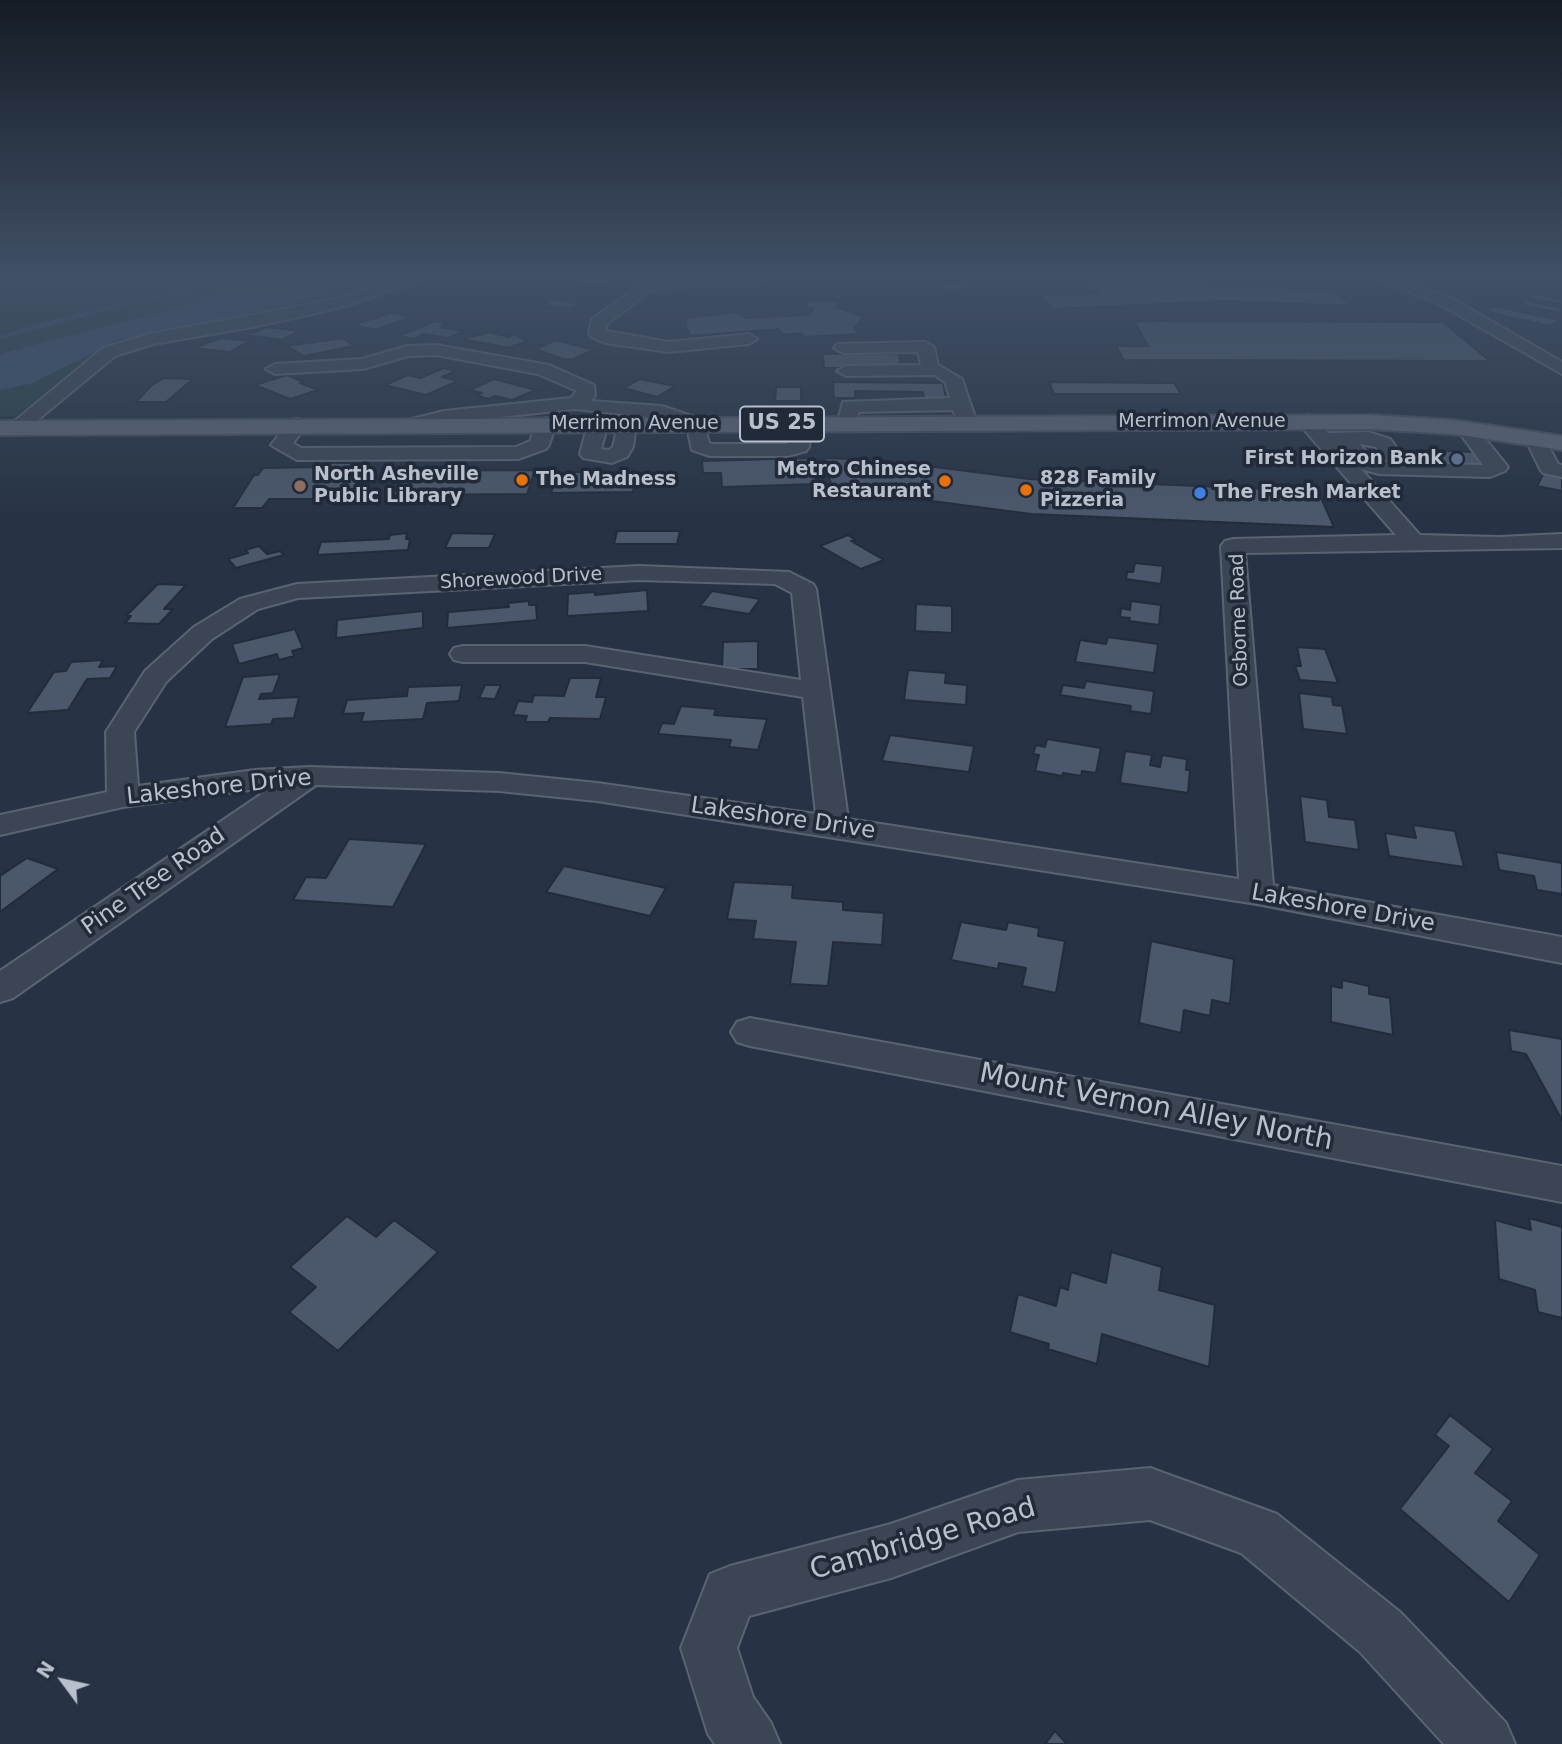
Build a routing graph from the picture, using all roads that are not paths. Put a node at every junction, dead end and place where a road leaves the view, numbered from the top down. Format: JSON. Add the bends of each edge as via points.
{"nodes":[{"id":1,"x":98,"y":360,"type":"edge"},
{"id":2,"x":375,"y":360,"type":"edge"},
{"id":3,"x":498,"y":360,"type":"edge"},
{"id":4,"x":929,"y":360,"type":"edge"},
{"id":5,"x":275,"y":369,"type":"dead end"},
{"id":6,"x":931,"y":370,"type":"junction"},
{"id":7,"x":846,"y":371,"type":"dead end"},
{"id":8,"x":576,"y":403,"type":"junction"},
{"id":9,"x":964,"y":414,"type":"junction"},
{"id":10,"x":415,"y":424,"type":"junction"},
{"id":11,"x":546,"y":424,"type":"junction"},
{"id":12,"x":598,"y":424,"type":"junction"},
{"id":13,"x":626,"y":424,"type":"junction"},
{"id":14,"x":696,"y":424,"type":"junction"},
{"id":15,"x":297,"y":425,"type":"junction"},
{"id":16,"x":7,"y":428,"type":"edge"},
{"id":17,"x":1467,"y":429,"type":"junction"},
{"id":18,"x":1314,"y":430,"type":"junction"},
{"id":19,"x":1552,"y":455,"type":"edge"},
{"id":20,"x":1562,"y":541,"type":"edge"},
{"id":21,"x":1414,"y":542,"type":"junction"},
{"id":22,"x":463,"y":654,"type":"dead end"},
{"id":23,"x":817,"y":691,"type":"junction"},
{"id":24,"x":309,"y":776,"type":"junction"},
{"id":25,"x":123,"y":797,"type":"junction"},
{"id":26,"x":0,"y":825,"type":"edge"},
{"id":27,"x":833,"y":826,"type":"junction"},
{"id":28,"x":1257,"y":893,"type":"junction"},
{"id":29,"x":1562,"y":950,"type":"edge"},
{"id":30,"x":0,"y":989,"type":"edge"},
{"id":31,"x":750,"y":1032,"type":"dead end"},
{"id":32,"x":1562,"y":1185,"type":"edge"},
{"id":33,"x":750,"y":1744,"type":"edge"},
{"id":34,"x":1485,"y":1744,"type":"edge"}],
"edges":[{"from":1,"to":16,"type":"street"},
{"from":2,"to":5,"type":"street"},
{"from":3,"to":8,"type":"street","via":[[542,369],[587,389],[586,396]]},
{"from":4,"to":6,"type":"street"},
{"from":6,"to":7,"type":"street"},
{"from":6,"to":9,"type":"street","via":[[953,379]]},
{"from":8,"to":10,"type":"street"},
{"from":8,"to":14,"type":"street","via":[[662,412]]},
{"from":9,"to":14,"type":"main road","name":"Merrimon Avenue","number":"US 25","via":[[848,424]]},
{"from":9,"to":18,"type":"main road","name":"Merrimon Avenue","number":"US 25"},
{"from":10,"to":11,"type":"main road","name":"Merrimon Avenue","number":"US 25"},
{"from":10,"to":15,"type":"main road","name":"Merrimon Avenue","number":"US 25"},
{"from":11,"to":12,"type":"main road","name":"Merrimon Avenue","number":"US 25"},
{"from":11,"to":15,"type":"street","via":[[539,445],[532,450],[491,454],[297,454],[281,445]]},
{"from":12,"to":13,"type":"main road","name":"Merrimon Avenue","number":"US 25"},
{"from":12,"to":13,"type":"street","via":[[590,454],[612,457],[623,447]]},
{"from":13,"to":14,"type":"main road","name":"Merrimon Avenue","number":"US 25"},
{"from":15,"to":16,"type":"main road","name":"Merrimon Avenue","number":"US 25"},
{"from":17,"to":18,"type":"main road","name":"Merrimon Avenue","number":"US 25","via":[[1411,423]]},
{"from":17,"to":18,"type":"street","via":[[1498,467],[1489,471],[1379,468],[1365,464],[1344,438]]},
{"from":17,"to":19,"type":"main road","name":"Merrimon Avenue","number":"US 25"},
{"from":18,"to":21,"type":"street"},
{"from":20,"to":21,"type":"street","name":"Osborne Road"},
{"from":21,"to":28,"type":"street","name":"Osborne Road","via":[[1233,546]]},
{"from":22,"to":23,"type":"street","via":[[585,654]]},
{"from":23,"to":25,"type":"street","name":"Shorewood Drive","via":[[804,589],[780,577],[639,573],[297,591],[249,604],[203,633],[155,677],[120,732]]},
{"from":23,"to":27,"type":"street","name":"Shorewood Drive"},
{"from":24,"to":25,"type":"street","name":"Lakeshore Drive"},
{"from":24,"to":27,"type":"street","name":"Lakeshore Drive","via":[[499,782]]},
{"from":24,"to":30,"type":"street","name":"Pine Tree Road"},
{"from":25,"to":26,"type":"street","name":"Lakeshore Drive"},
{"from":27,"to":28,"type":"street","name":"Lakeshore Drive"},
{"from":28,"to":29,"type":"street","name":"Lakeshore Drive"},
{"from":31,"to":32,"type":"street","name":"Mount Vernon Alley North"},
{"from":33,"to":34,"type":"street","name":"Cambridge Road","via":[[729,1713],[709,1648],[730,1594],[891,1551],[1018,1506],[1150,1493],[1258,1533],[1380,1632]]}]}
